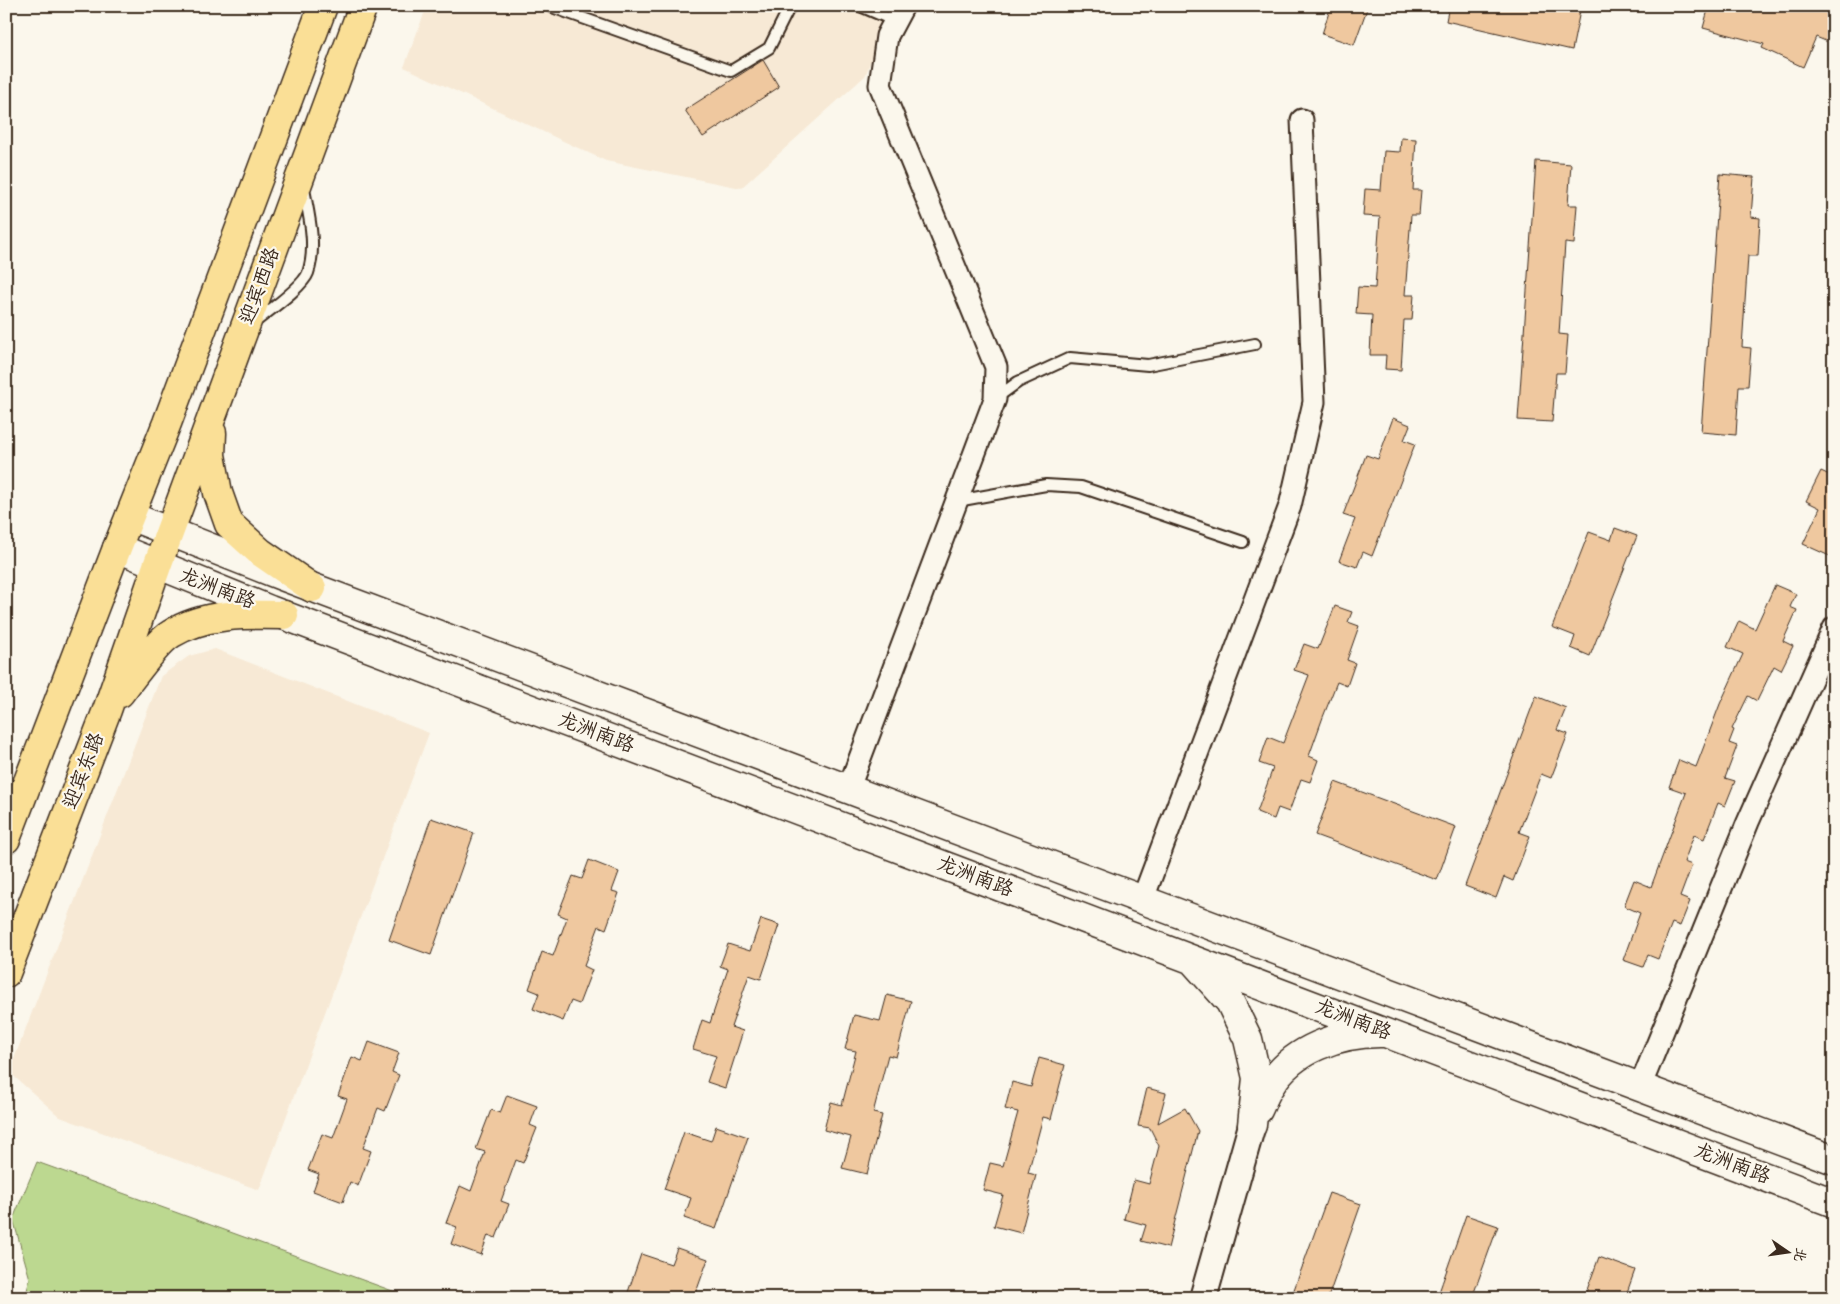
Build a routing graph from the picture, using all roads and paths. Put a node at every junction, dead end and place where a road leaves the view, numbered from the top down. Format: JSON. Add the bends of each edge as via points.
{"nodes":[{"id":1,"x":323,"y":6,"type":"edge"},
{"id":2,"x":363,"y":6,"type":"edge"},
{"id":3,"x":549,"y":6,"type":"edge"},
{"id":4,"x":790,"y":6,"type":"edge"},
{"id":5,"x":860,"y":6,"type":"edge"},
{"id":6,"x":899,"y":14,"type":"edge"},
{"id":7,"x":1302,"y":120,"type":"dead end"},
{"id":8,"x":301,"y":173,"type":"junction"},
{"id":9,"x":244,"y":330,"type":"junction"},
{"id":10,"x":1254,"y":344,"type":"dead end"},
{"id":11,"x":995,"y":399,"type":"junction"},
{"id":12,"x":214,"y":411,"type":"junction"},
{"id":13,"x":957,"y":501,"type":"junction"},
{"id":14,"x":130,"y":516,"type":"junction"},
{"id":15,"x":170,"y":532,"type":"junction"},
{"id":16,"x":1243,"y":542,"type":"dead end"},
{"id":17,"x":116,"y":548,"type":"junction"},
{"id":18,"x":157,"y":566,"type":"junction"},
{"id":19,"x":312,"y":588,"type":"junction"},
{"id":20,"x":284,"y":615,"type":"junction"},
{"id":21,"x":1834,"y":628,"type":"edge"},
{"id":22,"x":108,"y":710,"type":"junction"},
{"id":23,"x":848,"y":790,"type":"junction"},
{"id":24,"x":6,"y":839,"type":"edge"},
{"id":25,"x":1142,"y":901,"type":"junction"},
{"id":26,"x":1191,"y":959,"type":"junction"},
{"id":27,"x":6,"y":973,"type":"edge"},
{"id":28,"x":1386,"y":1033,"type":"junction"},
{"id":29,"x":1640,"y":1087,"type":"junction"},
{"id":30,"x":1252,"y":1125,"type":"junction"},
{"id":31,"x":1834,"y":1160,"type":"edge"},
{"id":32,"x":1834,"y":1203,"type":"edge"},
{"id":33,"x":1203,"y":1298,"type":"edge"}],
"edges":[{"from":1,"to":14,"type":"highway","name":"迎宾西路"},
{"from":2,"to":8,"type":"highway","name":"迎宾西路"},
{"from":3,"to":4,"type":"lane","via":[[731,72],[769,48]]},
{"from":5,"to":6,"type":"lane"},
{"from":6,"to":11,"type":"street","via":[[887,36],[880,85],[996,367]]},
{"from":7,"to":25,"type":"street","via":[[1314,402],[1290,506]]},
{"from":8,"to":9,"type":"highway","name":"迎宾西路"},
{"from":8,"to":9,"type":"lane","via":[[313,238],[308,274],[284,299]]},
{"from":9,"to":12,"type":"highway","name":"迎宾西路"},
{"from":10,"to":11,"type":"lane","via":[[1148,365],[1070,358],[1018,382]]},
{"from":11,"to":13,"type":"street"},
{"from":12,"to":15,"type":"highway","name":"迎宾西路"},
{"from":12,"to":19,"type":"highway","via":[[211,455],[218,493],[229,524],[260,552]]},
{"from":13,"to":16,"type":"lane","via":[[1046,485],[1081,487]]},
{"from":13,"to":23,"type":"street"},
{"from":14,"to":15,"type":"main road","name":"龙洲南路"},
{"from":14,"to":17,"type":"highway","name":"迎宾西路"},
{"from":15,"to":18,"type":"highway","name":"迎宾西路"},
{"from":15,"to":19,"type":"main road","name":"龙洲南路"},
{"from":17,"to":18,"type":"main road","name":"龙洲南路"},
{"from":17,"to":24,"type":"highway"},
{"from":18,"to":20,"type":"main road","name":"龙洲南路"},
{"from":18,"to":22,"type":"highway","name":"迎宾东路"},
{"from":19,"to":23,"type":"main road","name":"龙洲南路"},
{"from":20,"to":22,"type":"highway","via":[[249,614],[205,620],[170,634]]},
{"from":20,"to":26,"type":"main road","name":"龙洲南路"},
{"from":21,"to":29,"type":"street","via":[[1748,822]]},
{"from":22,"to":27,"type":"highway","name":"迎宾东路"},
{"from":23,"to":25,"type":"main road","name":"龙洲南路"},
{"from":25,"to":29,"type":"main road","name":"龙洲南路"},
{"from":26,"to":28,"type":"main road","name":"龙洲南路"},
{"from":26,"to":30,"type":"main road","via":[[1230,1002],[1248,1039],[1257,1078]]},
{"from":28,"to":30,"type":"main road","via":[[1356,1033],[1318,1045],[1293,1059],[1270,1085]]},
{"from":28,"to":32,"type":"main road","name":"龙洲南路"},
{"from":29,"to":31,"type":"main road","name":"龙洲南路"},
{"from":30,"to":33,"type":"street"}]}
